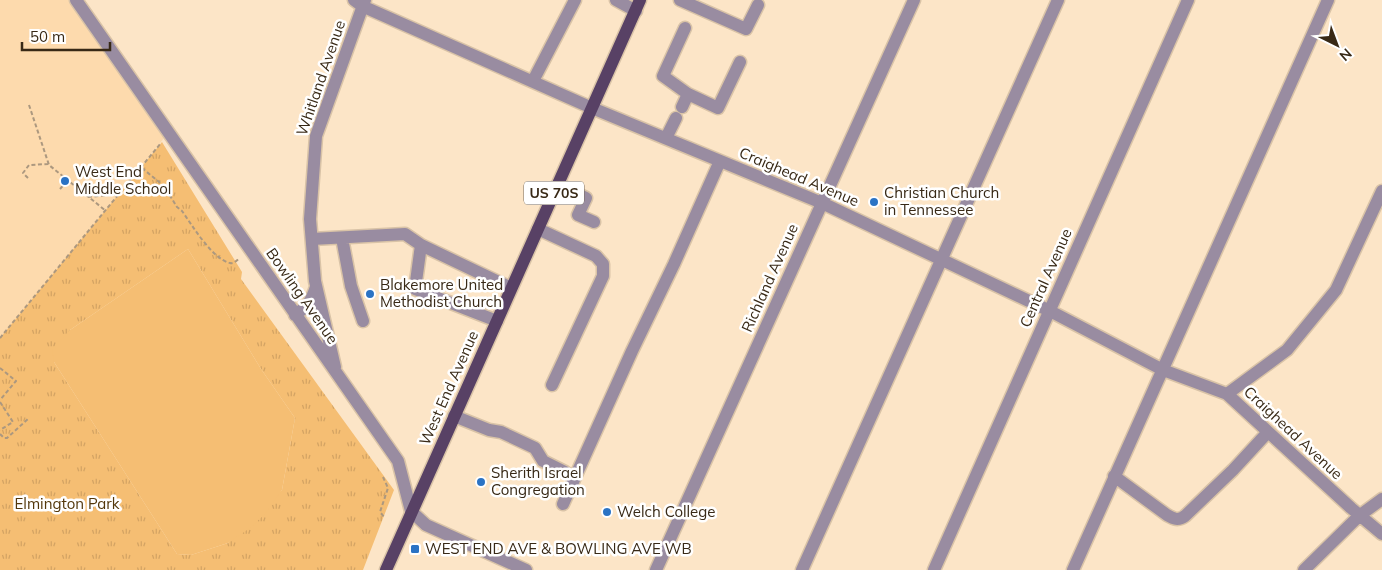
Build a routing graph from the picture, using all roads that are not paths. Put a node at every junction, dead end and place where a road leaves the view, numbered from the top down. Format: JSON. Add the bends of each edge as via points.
{"nodes":[{"id":1,"x":76,"y":0,"type":"edge"},
{"id":2,"x":575,"y":0,"type":"edge"},
{"id":3,"x":616,"y":0,"type":"edge"},
{"id":4,"x":680,"y":0,"type":"edge"},
{"id":5,"x":914,"y":0,"type":"edge"},
{"id":6,"x":1058,"y":0,"type":"edge"},
{"id":7,"x":1188,"y":0,"type":"edge"},
{"id":8,"x":1328,"y":0,"type":"edge"},
{"id":9,"x":361,"y":2,"type":"edge"},
{"id":10,"x":638,"y":5,"type":"edge"},
{"id":11,"x":758,"y":6,"type":"dead end"},
{"id":12,"x":685,"y":28,"type":"dead end"},
{"id":13,"x":740,"y":62,"type":"dead end"},
{"id":14,"x":533,"y":81,"type":"junction"},
{"id":15,"x":688,"y":94,"type":"junction"},
{"id":16,"x":592,"y":108,"type":"junction"},
{"id":17,"x":666,"y":138,"type":"junction"},
{"id":18,"x":720,"y":161,"type":"junction"},
{"id":19,"x":558,"y":184,"type":"junction"},
{"id":20,"x":1382,"y":191,"type":"edge"},
{"id":21,"x":822,"y":203,"type":"junction"},
{"id":22,"x":594,"y":222,"type":"dead end"},
{"id":23,"x":538,"y":229,"type":"junction"},
{"id":24,"x":342,"y":238,"type":"junction"},
{"id":25,"x":312,"y":239,"type":"junction"},
{"id":26,"x":421,"y":245,"type":"junction"},
{"id":27,"x":942,"y":260,"type":"junction"},
{"id":28,"x":316,"y":287,"type":"junction"},
{"id":29,"x":511,"y":288,"type":"junction"},
{"id":30,"x":1050,"y":311,"type":"junction"},
{"id":31,"x":295,"y":315,"type":"junction"},
{"id":32,"x":363,"y":321,"type":"dead end"},
{"id":33,"x":497,"y":321,"type":"junction"},
{"id":34,"x":1163,"y":370,"type":"junction"},
{"id":35,"x":336,"y":374,"type":"junction"},
{"id":36,"x":552,"y":386,"type":"dead end"},
{"id":37,"x":1227,"y":394,"type":"junction"},
{"id":38,"x":454,"y":416,"type":"junction"},
{"id":39,"x":1268,"y":432,"type":"junction"},
{"id":40,"x":565,"y":472,"type":"dead end"},
{"id":41,"x":1114,"y":476,"type":"junction"},
{"id":42,"x":1382,"y":499,"type":"edge"},
{"id":43,"x":563,"y":504,"type":"dead end"},
{"id":44,"x":411,"y":511,"type":"junction"},
{"id":45,"x":1359,"y":516,"type":"junction"},
{"id":46,"x":1382,"y":534,"type":"edge"},
{"id":47,"x":386,"y":570,"type":"edge"},
{"id":48,"x":525,"y":570,"type":"edge"},
{"id":49,"x":656,"y":570,"type":"edge"},
{"id":50,"x":802,"y":570,"type":"edge"},
{"id":51,"x":934,"y":570,"type":"edge"},
{"id":52,"x":1073,"y":570,"type":"edge"},
{"id":53,"x":1304,"y":570,"type":"edge"}],
"edges":[{"from":1,"to":31,"type":"street","name":"Bowling Avenue"},
{"from":2,"to":14,"type":"street"},
{"from":3,"to":10,"type":"street"},
{"from":4,"to":11,"type":"street","via":[[746,29]]},
{"from":5,"to":21,"type":"street","name":"Richland Avenue"},
{"from":6,"to":27,"type":"street"},
{"from":7,"to":30,"type":"street","name":"Central Avenue"},
{"from":8,"to":34,"type":"street"},
{"from":9,"to":14,"type":"street","name":"Craighead Avenue"},
{"from":9,"to":25,"type":"street","name":"Whitland Avenue","via":[[316,136],[310,219]]},
{"from":10,"to":16,"type":"main road","name":"West End Avenue","number":"US 70S"},
{"from":12,"to":15,"type":"street","via":[[663,76]]},
{"from":13,"to":15,"type":"street","via":[[718,108]]},
{"from":14,"to":16,"type":"street","name":"Craighead Avenue"},
{"from":15,"to":17,"type":"street"},
{"from":16,"to":17,"type":"street","name":"Craighead Avenue"},
{"from":16,"to":19,"type":"main road","name":"West End Avenue","number":"US 70S"},
{"from":17,"to":18,"type":"street","name":"Craighead Avenue"},
{"from":18,"to":21,"type":"street","name":"Craighead Avenue"},
{"from":18,"to":43,"type":"street"},
{"from":19,"to":22,"type":"street","via":[[586,198],[578,215]]},
{"from":19,"to":23,"type":"main road","name":"West End Avenue","number":"US 70S"},
{"from":20,"to":37,"type":"street","via":[[1336,290],[1287,350]]},
{"from":21,"to":27,"type":"street","name":"Craighead Avenue"},
{"from":21,"to":49,"type":"street","name":"Richland Avenue"},
{"from":23,"to":29,"type":"main road","name":"West End Avenue","number":"US 70S"},
{"from":23,"to":36,"type":"street","via":[[596,256],[603,264],[603,276]]},
{"from":24,"to":25,"type":"street"},
{"from":24,"to":26,"type":"street","via":[[405,234]]},
{"from":24,"to":32,"type":"street","via":[[350,286]]},
{"from":25,"to":28,"type":"street","name":"Whitland Avenue"},
{"from":26,"to":29,"type":"street"},
{"from":26,"to":33,"type":"street","via":[[415,289]]},
{"from":27,"to":30,"type":"street","name":"Craighead Avenue"},
{"from":27,"to":50,"type":"street"},
{"from":28,"to":31,"type":"street","via":[[312,300]]},
{"from":28,"to":35,"type":"street","name":"Whitland Avenue"},
{"from":29,"to":33,"type":"main road","name":"West End Avenue","number":"US 70S"},
{"from":30,"to":34,"type":"street","name":"Craighead Avenue"},
{"from":30,"to":51,"type":"street","name":"Central Avenue"},
{"from":31,"to":35,"type":"street","name":"Bowling Avenue"},
{"from":33,"to":38,"type":"main road","name":"West End Avenue","number":"US 70S"},
{"from":34,"to":37,"type":"street","name":"Craighead Avenue"},
{"from":34,"to":41,"type":"street"},
{"from":35,"to":44,"type":"street","name":"Bowling Avenue","via":[[398,461]]},
{"from":37,"to":39,"type":"street","name":"Craighead Avenue"},
{"from":38,"to":40,"type":"street","via":[[535,448],[543,461]]},
{"from":38,"to":44,"type":"main road","name":"West End Avenue","number":"US 70S"},
{"from":39,"to":41,"type":"street","via":[[1180,519],[1166,515]]},
{"from":39,"to":45,"type":"street","name":"Craighead Avenue"},
{"from":41,"to":52,"type":"street"},
{"from":42,"to":45,"type":"street"},
{"from":44,"to":47,"type":"main road","name":"West End Avenue","number":"US 70S"},
{"from":44,"to":48,"type":"street","via":[[426,525]]},
{"from":45,"to":46,"type":"street","name":"Craighead Avenue"},
{"from":45,"to":53,"type":"street"}]}
